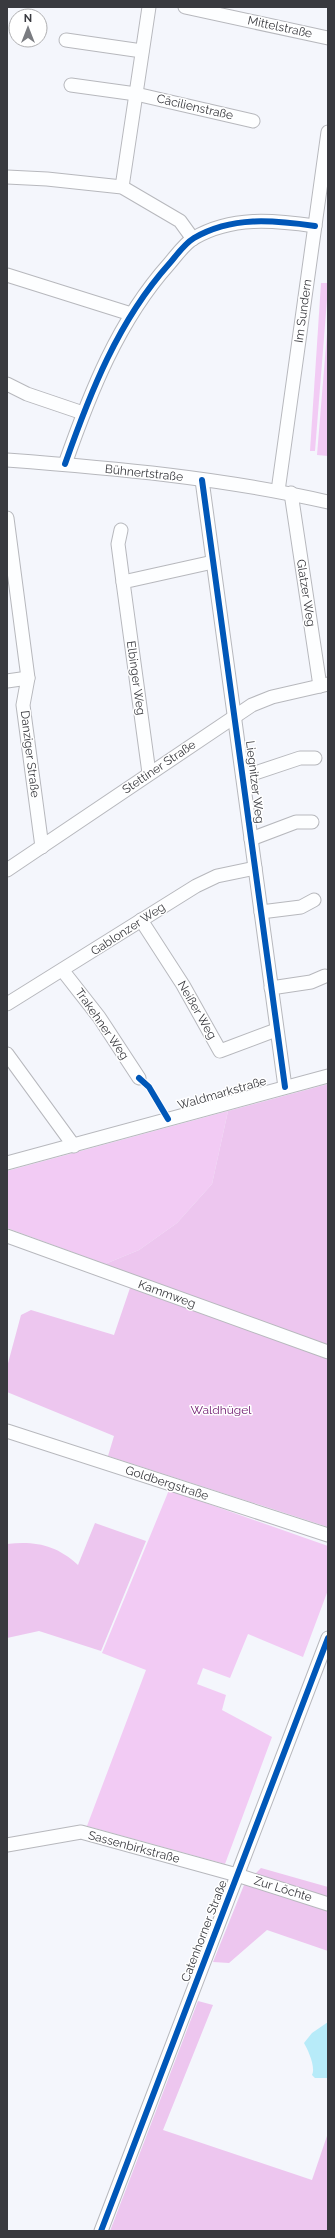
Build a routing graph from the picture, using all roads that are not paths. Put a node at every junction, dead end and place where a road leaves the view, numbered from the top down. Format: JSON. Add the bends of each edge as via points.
{"nodes":[{"id":1,"x":148,"y":7,"type":"edge"},
{"id":2,"x":185,"y":7,"type":"edge"},
{"id":3,"x":328,"y":38,"type":"edge"},
{"id":4,"x":66,"y":40,"type":"dead end"},
{"id":5,"x":142,"y":51,"type":"junction"},
{"id":6,"x":71,"y":85,"type":"dead end"},
{"id":7,"x":136,"y":94,"type":"junction"},
{"id":8,"x":253,"y":121,"type":"dead end"},
{"id":9,"x":328,"y":132,"type":"edge"},
{"id":10,"x":7,"y":177,"type":"edge"},
{"id":11,"x":122,"y":187,"type":"junction"},
{"id":12,"x":315,"y":226,"type":"junction"},
{"id":13,"x":193,"y":239,"type":"junction"},
{"id":14,"x":7,"y":275,"type":"edge"},
{"id":15,"x":131,"y":314,"type":"junction"},
{"id":16,"x":7,"y":384,"type":"edge"},
{"id":17,"x":82,"y":413,"type":"junction"},
{"id":18,"x":7,"y":460,"type":"edge"},
{"id":19,"x":65,"y":464,"type":"junction"},
{"id":20,"x":202,"y":480,"type":"junction"},
{"id":21,"x":278,"y":491,"type":"junction"},
{"id":22,"x":291,"y":493,"type":"junction"},
{"id":23,"x":328,"y":502,"type":"edge"},
{"id":24,"x":7,"y":518,"type":"edge"},
{"id":25,"x":121,"y":530,"type":"dead end"},
{"id":26,"x":213,"y":562,"type":"junction"},
{"id":27,"x":10,"y":563,"type":"edge"},
{"id":28,"x":123,"y":582,"type":"junction"},
{"id":29,"x":28,"y":678,"type":"junction"},
{"id":30,"x":7,"y":681,"type":"edge"},
{"id":31,"x":324,"y":685,"type":"edge"},
{"id":32,"x":235,"y":716,"type":"junction"},
{"id":33,"x":316,"y":758,"type":"dead end"},
{"id":34,"x":149,"y":773,"type":"junction"},
{"id":35,"x":243,"y":777,"type":"junction"},
{"id":36,"x":312,"y":822,"type":"dead end"},
{"id":37,"x":251,"y":839,"type":"junction"},
{"id":38,"x":42,"y":847,"type":"junction"},
{"id":39,"x":255,"y":868,"type":"junction"},
{"id":40,"x":7,"y":870,"type":"edge"},
{"id":41,"x":314,"y":900,"type":"dead end"},
{"id":42,"x":261,"y":912,"type":"junction"},
{"id":43,"x":141,"y":920,"type":"junction"},
{"id":44,"x":63,"y":971,"type":"junction"},
{"id":45,"x":325,"y":976,"type":"dead end"},
{"id":46,"x":271,"y":988,"type":"junction"},
{"id":47,"x":7,"y":1004,"type":"edge"},
{"id":48,"x":276,"y":1030,"type":"junction"},
{"id":49,"x":7,"y":1054,"type":"edge"},
{"id":50,"x":328,"y":1076,"type":"edge"},
{"id":51,"x":139,"y":1078,"type":"dead end"},
{"id":52,"x":285,"y":1086,"type":"junction"},
{"id":53,"x":74,"y":1146,"type":"junction"},
{"id":54,"x":7,"y":1163,"type":"edge"},
{"id":55,"x":7,"y":1236,"type":"edge"},
{"id":56,"x":328,"y":1352,"type":"edge"},
{"id":57,"x":7,"y":1431,"type":"edge"},
{"id":58,"x":328,"y":1535,"type":"edge"},
{"id":59,"x":328,"y":1638,"type":"edge"},
{"id":60,"x":7,"y":1845,"type":"edge"},
{"id":61,"x":237,"y":1875,"type":"junction"},
{"id":62,"x":328,"y":1904,"type":"edge"},
{"id":63,"x":101,"y":2231,"type":"edge"}],
"edges":[{"from":1,"to":5,"type":"street"},
{"from":2,"to":3,"type":"street","name":"Mittelstraße"},
{"from":4,"to":5,"type":"street"},
{"from":5,"to":7,"type":"street"},
{"from":6,"to":7,"type":"street","name":"Cäcilienstraße"},
{"from":7,"to":8,"type":"street","name":"Cäcilienstraße"},
{"from":7,"to":11,"type":"street"},
{"from":9,"to":12,"type":"street","name":"Im Sundern"},
{"from":10,"to":11,"type":"street"},
{"from":11,"to":13,"type":"street","via":[[180,220]]},
{"from":12,"to":13,"type":"street","via":[[274,220],[248,220]]},
{"from":12,"to":21,"type":"street","name":"Im Sundern"},
{"from":13,"to":15,"type":"street","via":[[157,277]]},
{"from":14,"to":15,"type":"street"},
{"from":15,"to":17,"type":"street","via":[[96,380]]},
{"from":16,"to":17,"type":"street","via":[[27,394]]},
{"from":17,"to":19,"type":"street"},
{"from":18,"to":19,"type":"street","name":"Bühnertstraße"},
{"from":19,"to":20,"type":"street","name":"Bühnertstraße"},
{"from":20,"to":21,"type":"street","name":"Bühnertstraße"},
{"from":20,"to":26,"type":"street","name":"Liegnitzer Weg"},
{"from":21,"to":22,"type":"street","name":"Bühnertstraße"},
{"from":22,"to":23,"type":"street","name":"Bühnertstraße"},
{"from":22,"to":31,"type":"street","name":"Glatzer Weg"},
{"from":24,"to":27,"type":"street","name":"Danziger Straße"},
{"from":25,"to":28,"type":"street","name":"Elbinger Weg","via":[[118,544]]},
{"from":26,"to":28,"type":"street"},
{"from":26,"to":32,"type":"street","name":"Liegnitzer Weg"},
{"from":27,"to":29,"type":"street","name":"Danziger Straße"},
{"from":28,"to":34,"type":"street","name":"Elbinger Weg"},
{"from":29,"to":30,"type":"street"},
{"from":29,"to":38,"type":"street","name":"Danziger Straße","via":[[24,705]]},
{"from":31,"to":32,"type":"street","name":"Stettiner Straße","via":[[272,697],[252,705]]},
{"from":32,"to":34,"type":"street","name":"Stettiner Straße"},
{"from":32,"to":35,"type":"street","name":"Liegnitzer Weg"},
{"from":33,"to":35,"type":"street","name":"Liegnitzer Weg","via":[[300,758]]},
{"from":34,"to":38,"type":"street","name":"Stettiner Straße"},
{"from":35,"to":37,"type":"street","name":"Liegnitzer Weg"},
{"from":36,"to":37,"type":"street","name":"Liegnitzer Weg","via":[[296,822]]},
{"from":37,"to":39,"type":"street","name":"Liegnitzer Weg"},
{"from":38,"to":40,"type":"street","name":"Stettiner Straße"},
{"from":39,"to":42,"type":"street","name":"Liegnitzer Weg"},
{"from":39,"to":43,"type":"street","name":"Gablonzer Weg","via":[[218,876]]},
{"from":41,"to":42,"type":"street","via":[[301,907]]},
{"from":42,"to":46,"type":"street","name":"Liegnitzer Weg"},
{"from":43,"to":44,"type":"street","name":"Gablonzer Weg"},
{"from":43,"to":48,"type":"street","name":"Neißer Weg","via":[[183,985],[220,1051]]},
{"from":44,"to":47,"type":"street","name":"Gablonzer Weg"},
{"from":44,"to":51,"type":"street","name":"Trakehner Weg","via":[[99,1017]]},
{"from":45,"to":46,"type":"street","via":[[311,982]]},
{"from":46,"to":48,"type":"street","name":"Liegnitzer Weg"},
{"from":48,"to":52,"type":"street","name":"Liegnitzer Weg"},
{"from":49,"to":53,"type":"street"},
{"from":50,"to":52,"type":"street","name":"Waldmarkstraße"},
{"from":52,"to":53,"type":"street","name":"Waldmarkstraße"},
{"from":53,"to":54,"type":"street","name":"Waldmarkstraße"},
{"from":55,"to":56,"type":"street","name":"Kammweg"},
{"from":57,"to":58,"type":"street","name":"Goldbergstraße"},
{"from":59,"to":61,"type":"street","name":"Catenhorner Straße"},
{"from":60,"to":61,"type":"street","name":"Sassenbirkstraße","via":[[81,1832]]},
{"from":61,"to":62,"type":"street","name":"Zur Löchte"},
{"from":61,"to":63,"type":"street","name":"Catenhorner Straße"}]}
